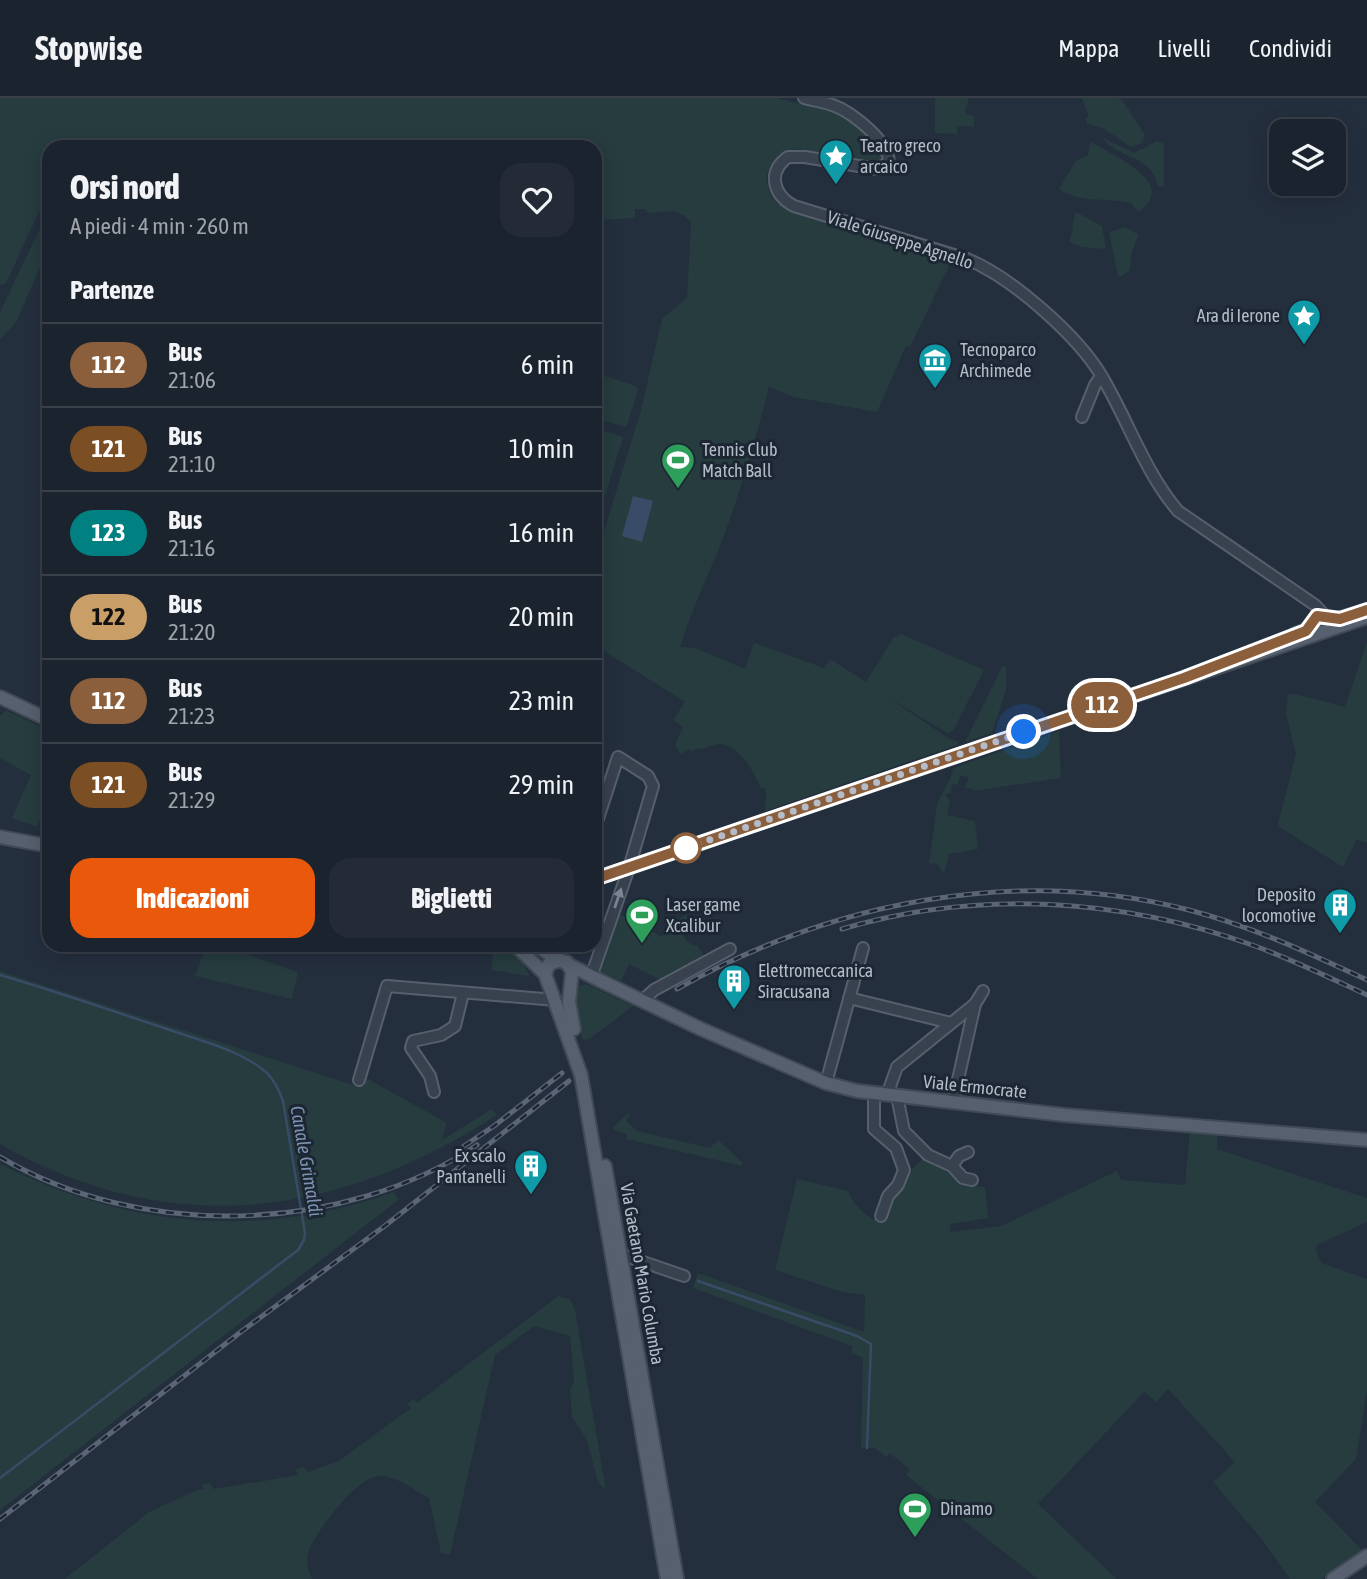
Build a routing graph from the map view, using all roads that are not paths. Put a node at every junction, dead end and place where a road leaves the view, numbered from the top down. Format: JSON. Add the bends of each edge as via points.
{"nodes":[{"id":1,"x":804,"y":98,"type":"edge"},
{"id":2,"x":1101,"y":376,"type":"junction"},
{"id":3,"x":1082,"y":417,"type":"dead end"},
{"id":4,"x":1367,"y":610,"type":"edge"},
{"id":5,"x":1367,"y":617,"type":"edge"},
{"id":6,"x":1322,"y":624,"type":"junction"},
{"id":7,"x":0,"y":697,"type":"edge"},
{"id":8,"x":42,"y":717,"type":"edge"},
{"id":9,"x":602,"y":791,"type":"edge"},
{"id":10,"x":0,"y":837,"type":"edge"},
{"id":11,"x":42,"y":845,"type":"edge"},
{"id":12,"x":629,"y":868,"type":"junction"},
{"id":13,"x":602,"y":877,"type":"edge"},
{"id":14,"x":863,"y":948,"type":"dead end"},
{"id":15,"x":730,"y":949,"type":"dead end"},
{"id":16,"x":522,"y":952,"type":"edge"},
{"id":17,"x":548,"y":952,"type":"edge"},
{"id":18,"x":563,"y":961,"type":"junction"},
{"id":19,"x":547,"y":977,"type":"junction"},
{"id":20,"x":596,"y":978,"type":"junction"},
{"id":21,"x":568,"y":982,"type":"junction"},
{"id":22,"x":983,"y":991,"type":"dead end"},
{"id":23,"x":463,"y":993,"type":"junction"},
{"id":24,"x":849,"y":998,"type":"junction"},
{"id":25,"x":556,"y":1000,"type":"junction"},
{"id":26,"x":643,"y":1000,"type":"junction"},
{"id":27,"x":975,"y":1004,"type":"junction"},
{"id":28,"x":951,"y":1023,"type":"junction"},
{"id":29,"x":359,"y":1080,"type":"dead end"},
{"id":30,"x":826,"y":1083,"type":"junction"},
{"id":31,"x":434,"y":1092,"type":"dead end"},
{"id":32,"x":886,"y":1095,"type":"junction"},
{"id":33,"x":953,"y":1102,"type":"junction"},
{"id":34,"x":1367,"y":1140,"type":"edge"},
{"id":35,"x":968,"y":1152,"type":"dead end"},
{"id":36,"x":952,"y":1167,"type":"junction"},
{"id":37,"x":972,"y":1180,"type":"dead end"},
{"id":38,"x":881,"y":1216,"type":"dead end"},
{"id":39,"x":621,"y":1254,"type":"junction"},
{"id":40,"x":684,"y":1276,"type":"dead end"},
{"id":41,"x":1367,"y":1556,"type":"edge"},
{"id":42,"x":667,"y":1579,"type":"edge"},
{"id":43,"x":677,"y":1579,"type":"edge"},
{"id":44,"x":1333,"y":1579,"type":"edge"}],
"edges":[{"from":1,"to":2,"type":"street","name":"Viale Giuseppe Agnello","via":[[843,110],[886,147],[888,163],[877,169],[789,158],[775,173],[782,198],[794,206],[994,272],[1079,346]]},
{"from":2,"to":3,"type":"street"},
{"from":2,"to":6,"type":"street","name":"Viale Giuseppe Agnello","via":[[1161,491],[1178,511],[1304,599]]},
{"from":4,"to":6,"type":"main road"},
{"from":5,"to":6,"type":"main road"},
{"from":6,"to":12,"type":"main road","via":[[1184,678]]},
{"from":7,"to":8,"type":"main road"},
{"from":9,"to":12,"type":"street","via":[[618,757],[648,776],[653,786]]},
{"from":10,"to":11,"type":"main road"},
{"from":12,"to":13,"type":"main road"},
{"from":20,"to":12,"type":"street","one_way":true},
{"from":14,"to":24,"type":"street"},
{"from":15,"to":26,"type":"street"},
{"from":16,"to":19,"type":"main road"},
{"from":17,"to":18,"type":"main road"},
{"from":18,"to":19,"type":"main road","via":[[548,964]]},
{"from":18,"to":20,"type":"main road","name":"Viale Ermocrate"},
{"from":18,"to":21,"type":"main road","via":[[571,969]]},
{"from":19,"to":21,"type":"main road","via":[[555,985]]},
{"from":19,"to":25,"type":"main road","name":"Via Gaetano Mario Columba"},
{"from":20,"to":21,"type":"main road"},
{"from":20,"to":26,"type":"main road","name":"Viale Ermocrate"},
{"from":21,"to":39,"type":"main road","name":"Via Gaetano Mario Columba","via":[[572,1021],[589,1072]]},
{"from":22,"to":27,"type":"street"},
{"from":23,"to":25,"type":"street"},
{"from":23,"to":29,"type":"street","via":[[387,986]]},
{"from":23,"to":31,"type":"street","via":[[455,1026],[441,1035],[413,1041],[411,1048],[430,1076]]},
{"from":24,"to":28,"type":"street"},
{"from":24,"to":30,"type":"street"},
{"from":25,"to":42,"type":"main road","name":"Via Gaetano Mario Columba","via":[[581,1075]]},
{"from":26,"to":30,"type":"main road","name":"Viale Ermocrate"},
{"from":27,"to":28,"type":"street"},
{"from":27,"to":33,"type":"street"},
{"from":28,"to":32,"type":"street","via":[[897,1067]]},
{"from":30,"to":32,"type":"main road","name":"Viale Ermocrate"},
{"from":32,"to":33,"type":"main road","name":"Viale Ermocrate"},
{"from":32,"to":36,"type":"street","via":[[904,1131],[928,1155]]},
{"from":32,"to":38,"type":"street","via":[[874,1129],[896,1148],[904,1170]]},
{"from":33,"to":34,"type":"main road","name":"Viale Ermocrate"},
{"from":35,"to":36,"type":"street"},
{"from":36,"to":37,"type":"street"},
{"from":39,"to":40,"type":"street"},
{"from":39,"to":43,"type":"main road","name":"Via Gaetano Mario Columba"},
{"from":41,"to":44,"type":"main road"}]}
